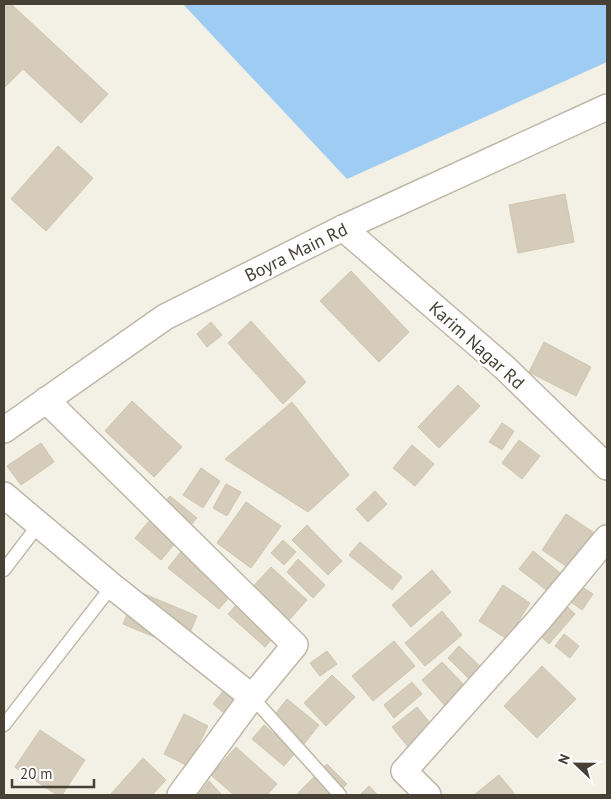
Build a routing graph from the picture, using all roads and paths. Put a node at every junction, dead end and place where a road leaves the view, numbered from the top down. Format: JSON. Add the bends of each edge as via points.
{"nodes":[{"id":1,"x":607,"y":107,"type":"edge"},
{"id":2,"x":343,"y":228,"type":"junction"},
{"id":3,"x":46,"y":400,"type":"junction"},
{"id":4,"x":4,"y":430,"type":"edge"},
{"id":5,"x":607,"y":467,"type":"edge"},
{"id":6,"x":4,"y":495,"type":"edge"},
{"id":7,"x":39,"y":524,"type":"junction"},
{"id":8,"x":607,"y":538,"type":"edge"},
{"id":9,"x":4,"y":570,"type":"edge"},
{"id":10,"x":112,"y":586,"type":"junction"},
{"id":11,"x":252,"y":697,"type":"junction"},
{"id":12,"x":4,"y":725,"type":"edge"},
{"id":13,"x":180,"y":795,"type":"edge"},
{"id":14,"x":340,"y":795,"type":"edge"},
{"id":15,"x":428,"y":795,"type":"edge"}],
"edges":[{"from":1,"to":2,"type":"street","name":"Boyra Main Rd"},
{"from":2,"to":3,"type":"street","name":"Boyra Main Rd","via":[[165,316]]},
{"from":2,"to":5,"type":"street","name":"Karim Nagar Rd","via":[[504,367]]},
{"from":3,"to":4,"type":"street","name":"Boyra Main Rd"},
{"from":3,"to":11,"type":"street","via":[[295,645]]},
{"from":6,"to":7,"type":"street"},
{"from":7,"to":9,"type":"lane"},
{"from":7,"to":10,"type":"street"},
{"from":8,"to":15,"type":"street","via":[[539,620],[404,771]]},
{"from":10,"to":11,"type":"street"},
{"from":10,"to":12,"type":"lane"},
{"from":11,"to":13,"type":"street"},
{"from":11,"to":14,"type":"lane"}]}
